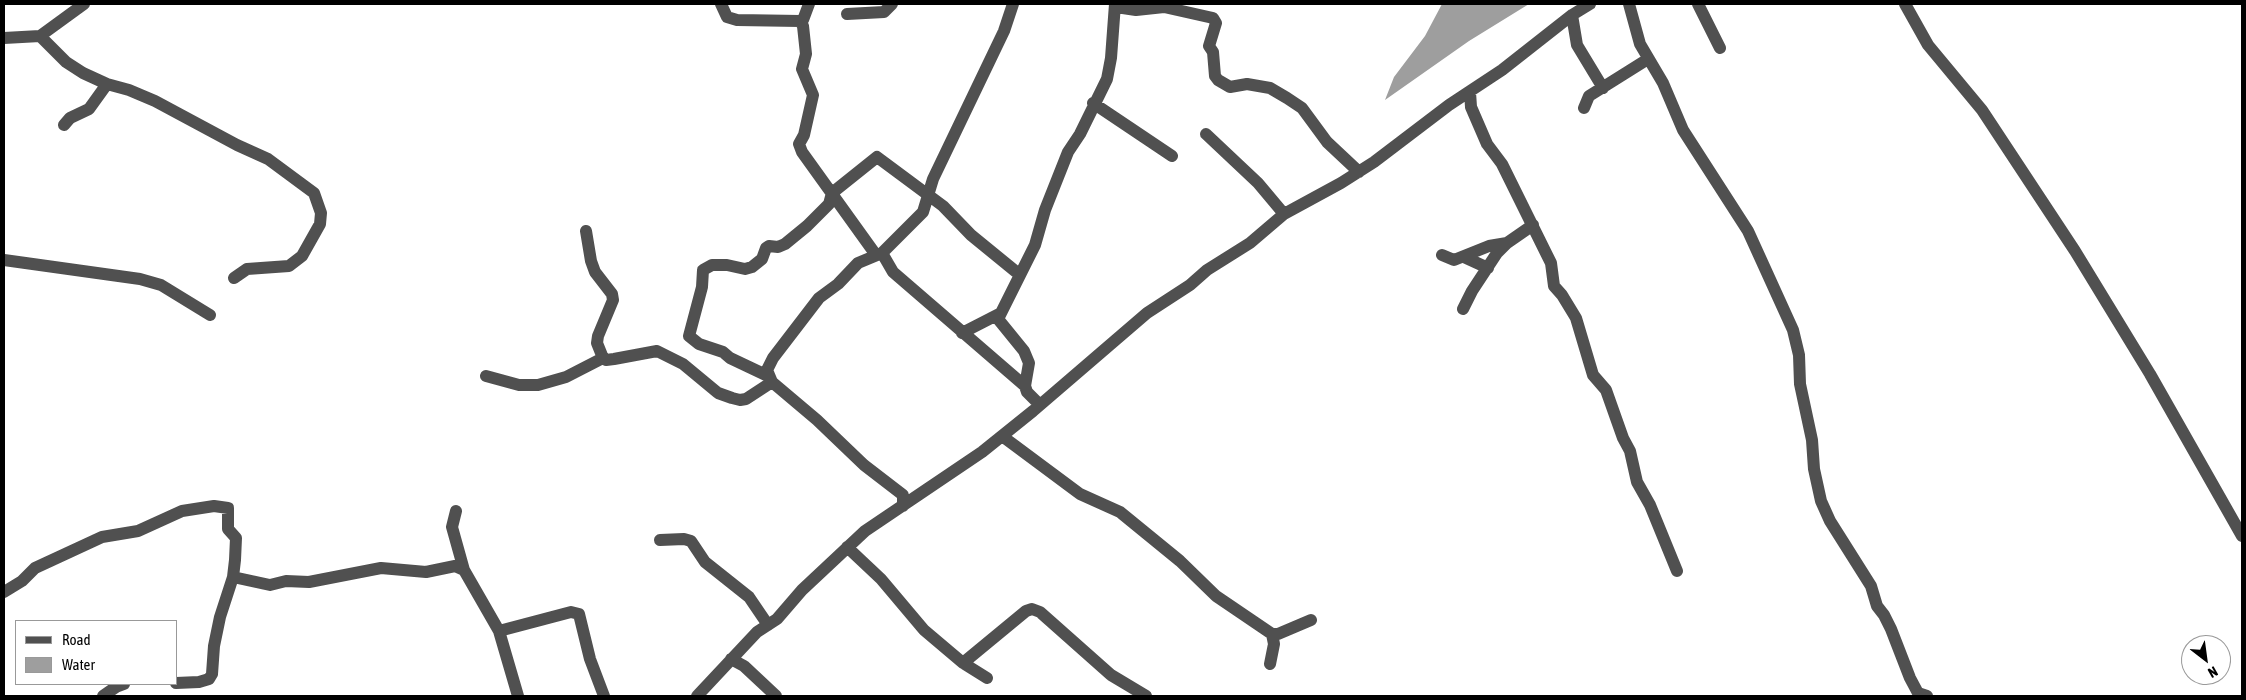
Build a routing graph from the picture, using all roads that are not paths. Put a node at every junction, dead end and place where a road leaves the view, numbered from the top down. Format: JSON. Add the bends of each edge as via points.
{"nodes":[{"id":1,"x":84,"y":4,"type":"edge"},
{"id":2,"x":721,"y":4,"type":"edge"},
{"id":3,"x":809,"y":4,"type":"edge"},
{"id":4,"x":892,"y":4,"type":"edge"},
{"id":5,"x":1013,"y":4,"type":"edge"},
{"id":6,"x":1590,"y":4,"type":"edge"},
{"id":7,"x":1628,"y":4,"type":"edge"},
{"id":8,"x":1698,"y":4,"type":"edge"},
{"id":9,"x":1905,"y":4,"type":"edge"},
{"id":10,"x":1115,"y":5,"type":"edge"},
{"id":11,"x":847,"y":14,"type":"dead end"},
{"id":12,"x":1572,"y":15,"type":"junction"},
{"id":13,"x":800,"y":21,"type":"junction"},
{"id":14,"x":40,"y":36,"type":"junction"},
{"id":15,"x":4,"y":38,"type":"edge"},
{"id":16,"x":1720,"y":48,"type":"dead end"},
{"id":17,"x":1648,"y":58,"type":"junction"},
{"id":18,"x":107,"y":84,"type":"junction"},
{"id":19,"x":1603,"y":88,"type":"junction"},
{"id":20,"x":1470,"y":92,"type":"junction"},
{"id":21,"x":1094,"y":103,"type":"junction"},
{"id":22,"x":1584,"y":108,"type":"dead end"},
{"id":23,"x":64,"y":125,"type":"dead end"},
{"id":24,"x":1206,"y":134,"type":"dead end"},
{"id":25,"x":1172,"y":156,"type":"dead end"},
{"id":26,"x":1359,"y":172,"type":"junction"},
{"id":27,"x":832,"y":193,"type":"junction"},
{"id":28,"x":928,"y":196,"type":"junction"},
{"id":29,"x":1284,"y":214,"type":"junction"},
{"id":30,"x":1533,"y":225,"type":"junction"},
{"id":31,"x":586,"y":231,"type":"dead end"},
{"id":32,"x":1507,"y":243,"type":"junction"},
{"id":33,"x":879,"y":254,"type":"junction"},
{"id":34,"x":1442,"y":255,"type":"dead end"},
{"id":35,"x":1464,"y":257,"type":"junction"},
{"id":36,"x":4,"y":260,"type":"edge"},
{"id":37,"x":1488,"y":268,"type":"junction"},
{"id":38,"x":1020,"y":276,"type":"junction"},
{"id":39,"x":234,"y":278,"type":"dead end"},
{"id":40,"x":1464,"y":309,"type":"dead end"},
{"id":41,"x":999,"y":314,"type":"junction"},
{"id":42,"x":210,"y":315,"type":"dead end"},
{"id":43,"x":962,"y":333,"type":"junction"},
{"id":44,"x":603,"y":358,"type":"junction"},
{"id":45,"x":486,"y":376,"type":"dead end"},
{"id":46,"x":770,"y":379,"type":"junction"},
{"id":47,"x":1025,"y":386,"type":"junction"},
{"id":48,"x":1040,"y":405,"type":"junction"},
{"id":49,"x":1002,"y":436,"type":"junction"},
{"id":50,"x":903,"y":506,"type":"junction"},
{"id":51,"x":456,"y":511,"type":"dead end"},
{"id":52,"x":2242,"y":536,"type":"edge"},
{"id":53,"x":660,"y":540,"type":"dead end"},
{"id":54,"x":847,"y":547,"type":"junction"},
{"id":55,"x":464,"y":570,"type":"junction"},
{"id":56,"x":1677,"y":571,"type":"dead end"},
{"id":57,"x":234,"y":577,"type":"junction"},
{"id":58,"x":4,"y":592,"type":"edge"},
{"id":59,"x":1311,"y":620,"type":"dead end"},
{"id":60,"x":768,"y":625,"type":"junction"},
{"id":61,"x":499,"y":631,"type":"junction"},
{"id":62,"x":1272,"y":634,"type":"junction"},
{"id":63,"x":731,"y":659,"type":"junction"},
{"id":64,"x":963,"y":663,"type":"junction"},
{"id":65,"x":1270,"y":664,"type":"dead end"},
{"id":66,"x":988,"y":678,"type":"dead end"},
{"id":67,"x":178,"y":683,"type":"edge"},
{"id":68,"x":121,"y":685,"type":"edge"},
{"id":69,"x":103,"y":696,"type":"edge"},
{"id":70,"x":518,"y":696,"type":"edge"},
{"id":71,"x":604,"y":696,"type":"edge"},
{"id":72,"x":697,"y":696,"type":"edge"},
{"id":73,"x":776,"y":696,"type":"edge"},
{"id":74,"x":1146,"y":696,"type":"edge"},
{"id":75,"x":1927,"y":696,"type":"edge"},
{"id":76,"x":1932,"y":696,"type":"edge"},
{"id":77,"x":1938,"y":696,"type":"edge"}],
"edges":[{"from":1,"to":14,"type":"street"},
{"from":2,"to":13,"type":"street","via":[[727,17],[737,20]]},
{"from":3,"to":13,"type":"street"},
{"from":4,"to":11,"type":"street","via":[[884,12]]},
{"from":5,"to":28,"type":"street","via":[[1004,31],[933,179]]},
{"from":6,"to":12,"type":"street"},
{"from":7,"to":17,"type":"street","via":[[1640,44]]},
{"from":8,"to":16,"type":"street"},
{"from":9,"to":52,"type":"street","via":[[1928,45],[1982,110],[2075,251],[2150,374]]},
{"from":10,"to":21,"type":"street","via":[[1107,79]]},
{"from":10,"to":26,"type":"street","via":[[1136,10],[1164,7],[1213,18],[1216,23],[1209,46],[1218,80],[1230,87],[1248,84],[1270,88],[1295,103],[1310,117],[1327,142]]},
{"from":12,"to":19,"type":"street","via":[[1577,45]]},
{"from":12,"to":20,"type":"street"},
{"from":13,"to":27,"type":"street","via":[[806,54],[802,68],[813,95],[799,144]]},
{"from":14,"to":15,"type":"street"},
{"from":14,"to":18,"type":"street","via":[[66,62]]},
{"from":17,"to":19,"type":"street"},
{"from":17,"to":75,"type":"street","via":[[1663,83],[1683,130],[1748,231],[1793,330],[1821,501],[1871,586],[1877,606],[1891,629],[1918,693]]},
{"from":18,"to":23,"type":"street","via":[[89,109],[70,118]]},
{"from":18,"to":39,"type":"street","via":[[155,101],[268,159],[314,193],[321,213],[320,224],[302,256],[289,266],[248,269]]},
{"from":19,"to":22,"type":"street","via":[[1589,96]]},
{"from":20,"to":26,"type":"street","via":[[1449,104]]},
{"from":20,"to":30,"type":"street","via":[[1471,107],[1487,144],[1502,164]]},
{"from":21,"to":25,"type":"street"},
{"from":21,"to":38,"type":"street","via":[[1068,152],[1035,245]]},
{"from":24,"to":29,"type":"street","via":[[1258,183]]},
{"from":26,"to":29,"type":"street"},
{"from":27,"to":28,"type":"street","via":[[877,156]]},
{"from":27,"to":33,"type":"street"},
{"from":27,"to":46,"type":"street","via":[[829,204],[814,220],[785,244],[766,248],[762,259],[752,267],[712,265],[703,270],[702,288],[689,336]]},
{"from":28,"to":33,"type":"street","via":[[923,212]]},
{"from":28,"to":38,"type":"street"},
{"from":29,"to":48,"type":"street","via":[[1250,243],[1147,313]]},
{"from":30,"to":32,"type":"street"},
{"from":30,"to":56,"type":"street","via":[[1551,263],[1554,286],[1576,318],[1593,375],[1606,390],[1630,450],[1637,482]]},
{"from":31,"to":44,"type":"street","via":[[591,261],[613,300],[598,336],[597,343]]},
{"from":32,"to":35,"type":"street"},
{"from":32,"to":37,"type":"street"},
{"from":33,"to":43,"type":"street","via":[[893,272]]},
{"from":33,"to":46,"type":"street","via":[[858,263],[819,298],[773,358],[767,370]]},
{"from":34,"to":35,"type":"street","via":[[1454,260]]},
{"from":35,"to":37,"type":"street"},
{"from":36,"to":42,"type":"street","via":[[140,279],[161,286]]},
{"from":37,"to":40,"type":"street"},
{"from":38,"to":41,"type":"street"},
{"from":41,"to":43,"type":"street"},
{"from":41,"to":47,"type":"street","via":[[998,319],[1016,339],[1028,363]]},
{"from":43,"to":47,"type":"street"},
{"from":44,"to":45,"type":"street","via":[[566,377],[538,385],[519,385]]},
{"from":44,"to":46,"type":"street","via":[[664,352],[718,392],[740,400]]},
{"from":46,"to":50,"type":"street","via":[[903,496]]},
{"from":47,"to":48,"type":"street"},
{"from":48,"to":49,"type":"street"},
{"from":49,"to":50,"type":"street"},
{"from":49,"to":62,"type":"street","via":[[1080,494],[1120,512],[1180,561],[1216,596]]},
{"from":50,"to":54,"type":"street"},
{"from":51,"to":55,"type":"street","via":[[452,527]]},
{"from":53,"to":60,"type":"street","via":[[684,538],[691,541],[705,562],[749,597]]},
{"from":54,"to":60,"type":"street"},
{"from":54,"to":64,"type":"street","via":[[881,579],[924,630]]},
{"from":55,"to":57,"type":"street","via":[[455,566],[426,572],[381,568],[309,582],[286,581],[270,585]]},
{"from":55,"to":61,"type":"street"},
{"from":57,"to":58,"type":"street","via":[[236,538],[228,529],[228,508],[214,506],[182,511],[148,528],[127,535],[116,534],[76,548],[35,568]]},
{"from":57,"to":67,"type":"street","via":[[220,616],[212,674],[209,679],[199,682]]},
{"from":59,"to":62,"type":"street"},
{"from":60,"to":63,"type":"street"},
{"from":61,"to":70,"type":"street"},
{"from":61,"to":71,"type":"street","via":[[571,612],[579,614],[590,659]]},
{"from":62,"to":65,"type":"street","via":[[1274,644]]},
{"from":63,"to":72,"type":"street"},
{"from":63,"to":73,"type":"street","via":[[744,666]]},
{"from":64,"to":66,"type":"street"},
{"from":64,"to":74,"type":"street","via":[[1032,609],[1040,612],[1111,674]]},
{"from":68,"to":69,"type":"street"},
{"from":76,"to":77,"type":"street"}]}
